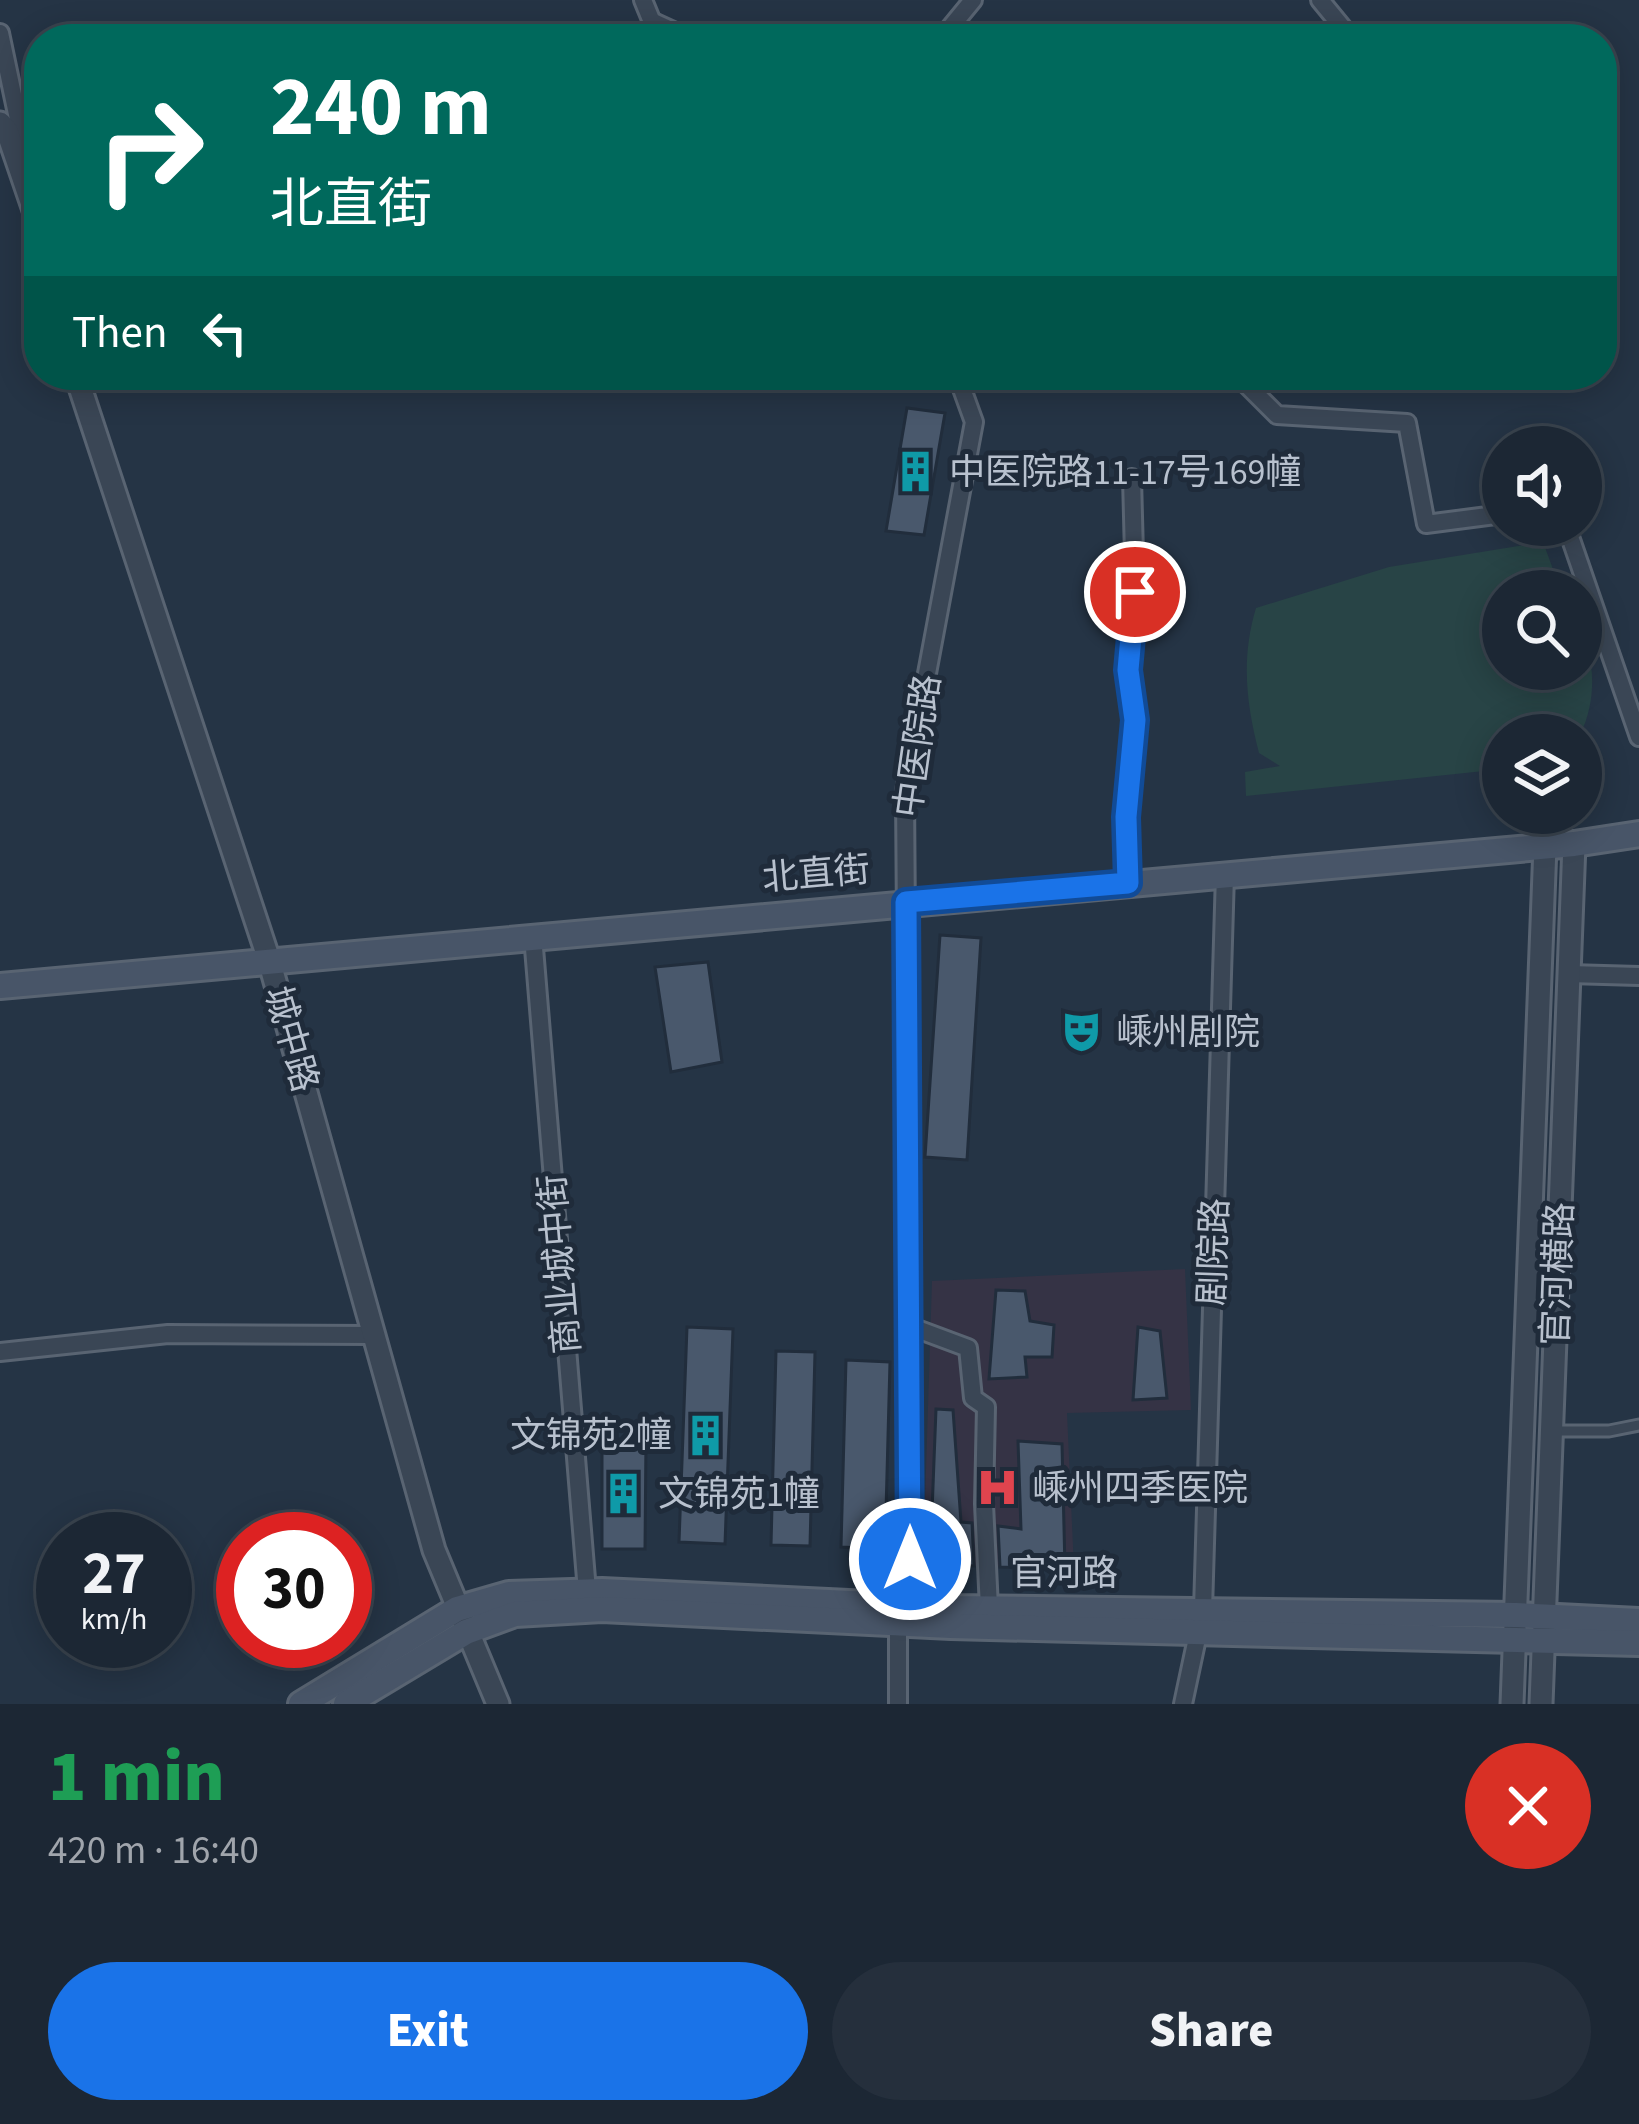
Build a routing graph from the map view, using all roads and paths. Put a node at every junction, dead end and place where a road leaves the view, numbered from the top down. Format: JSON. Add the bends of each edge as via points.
{"nodes":[{"id":1,"x":974,"y":0,"type":"edge"},
{"id":2,"x":1320,"y":0,"type":"edge"},
{"id":3,"x":646,"y":8,"type":"edge"},
{"id":4,"x":673,"y":24,"type":"edge"},
{"id":5,"x":954,"y":24,"type":"edge"},
{"id":6,"x":1340,"y":24,"type":"edge"},
{"id":7,"x":0,"y":34,"type":"edge"},
{"id":8,"x":0,"y":123,"type":"edge"},
{"id":9,"x":24,"y":150,"type":"edge"},
{"id":10,"x":24,"y":179,"type":"edge"},
{"id":11,"x":81,"y":390,"type":"edge"},
{"id":12,"x":962,"y":390,"type":"edge"},
{"id":13,"x":1252,"y":390,"type":"edge"},
{"id":14,"x":1132,"y":478,"type":"dead end"},
{"id":15,"x":1482,"y":517,"type":"edge"},
{"id":16,"x":1573,"y":546,"type":"edge"},
{"id":17,"x":1639,"y":737,"type":"edge"},
{"id":18,"x":1639,"y":834,"type":"edge"},
{"id":19,"x":1574,"y":844,"type":"junction"},
{"id":20,"x":1545,"y":846,"type":"junction"},
{"id":21,"x":1225,"y":874,"type":"junction"},
{"id":22,"x":1128,"y":883,"type":"junction"},
{"id":23,"x":906,"y":902,"type":"junction"},
{"id":24,"x":533,"y":936,"type":"junction"},
{"id":25,"x":268,"y":961,"type":"junction"},
{"id":26,"x":1569,"y":974,"type":"junction"},
{"id":27,"x":1639,"y":976,"type":"edge"},
{"id":28,"x":0,"y":986,"type":"edge"},
{"id":29,"x":909,"y":1326,"type":"junction"},
{"id":30,"x":374,"y":1335,"type":"junction"},
{"id":31,"x":0,"y":1352,"type":"edge"},
{"id":32,"x":1639,"y":1425,"type":"edge"},
{"id":33,"x":1552,"y":1431,"type":"junction"},
{"id":34,"x":587,"y":1592,"type":"junction"},
{"id":35,"x":988,"y":1608,"type":"junction"},
{"id":36,"x":905,"y":1615,"type":"junction"},
{"id":37,"x":461,"y":1620,"type":"junction"},
{"id":38,"x":1202,"y":1620,"type":"junction"},
{"id":39,"x":1639,"y":1621,"type":"edge"},
{"id":40,"x":1515,"y":1628,"type":"junction"},
{"id":41,"x":1544,"y":1629,"type":"junction"},
{"id":42,"x":1639,"y":1643,"type":"edge"},
{"id":43,"x":301,"y":1704,"type":"edge"},
{"id":44,"x":346,"y":1704,"type":"edge"},
{"id":45,"x":497,"y":1704,"type":"edge"},
{"id":46,"x":898,"y":1704,"type":"edge"},
{"id":47,"x":1183,"y":1704,"type":"edge"},
{"id":48,"x":1512,"y":1704,"type":"edge"},
{"id":49,"x":1541,"y":1704,"type":"edge"}],
"edges":[{"from":1,"to":5,"type":"street"},
{"from":2,"to":6,"type":"street"},
{"from":3,"to":4,"type":"lane"},
{"from":7,"to":9,"type":"street"},
{"from":8,"to":10,"type":"street"},
{"from":11,"to":25,"type":"street","name":"城中路"},
{"from":12,"to":23,"type":"street","name":"中医院路","via":[[974,422],[905,791]]},
{"from":13,"to":15,"type":"street","via":[[1277,415],[1407,423],[1426,524]]},
{"from":14,"to":22,"type":"street"},
{"from":16,"to":17,"type":"street"},
{"from":18,"to":19,"type":"main road","name":"北直街"},
{"from":19,"to":20,"type":"main road","name":"北直街"},
{"from":19,"to":26,"type":"street","name":"官河横路"},
{"from":20,"to":21,"type":"main road","name":"北直街"},
{"from":20,"to":40,"type":"street","name":"官河横路"},
{"from":21,"to":22,"type":"main road","name":"北直街"},
{"from":21,"to":38,"type":"street","name":"剧院路"},
{"from":22,"to":23,"type":"main road","name":"北直街"},
{"from":23,"to":24,"type":"main road","name":"北直街"},
{"from":23,"to":29,"type":"street","name":"中医院路"},
{"from":24,"to":25,"type":"main road","name":"北直街"},
{"from":24,"to":34,"type":"street","name":"商业城中街"},
{"from":25,"to":28,"type":"main road","name":"北直街"},
{"from":25,"to":30,"type":"street","name":"城中路"},
{"from":26,"to":27,"type":"street"},
{"from":26,"to":33,"type":"street","name":"官河横路"},
{"from":29,"to":35,"type":"street","via":[[968,1348],[973,1398],[986,1407]]},
{"from":29,"to":36,"type":"street","name":"中医院路"},
{"from":30,"to":31,"type":"street","via":[[168,1334]]},
{"from":30,"to":37,"type":"street","name":"城中路"},
{"from":32,"to":33,"type":"lane"},
{"from":33,"to":41,"type":"street","name":"官河横路"},
{"from":34,"to":36,"type":"main road","name":"官河路"},
{"from":34,"to":37,"type":"main road","name":"官河路","via":[[509,1594]]},
{"from":35,"to":36,"type":"main road","name":"官河路"},
{"from":35,"to":38,"type":"main road","name":"官河路"},
{"from":36,"to":37,"type":"main road","name":"官河路","via":[[602,1609]]},
{"from":36,"to":38,"type":"main road","name":"官河路"},
{"from":36,"to":46,"type":"street","name":"中医院路"},
{"from":37,"to":43,"type":"main road","name":"官河路"},
{"from":37,"to":44,"type":"main road","name":"官河路"},
{"from":37,"to":45,"type":"street","name":"城中路"},
{"from":38,"to":40,"type":"main road","name":"官河路"},
{"from":38,"to":47,"type":"street","name":"剧院路"},
{"from":39,"to":41,"type":"main road","name":"官河路"},
{"from":40,"to":41,"type":"main road","name":"官河路"},
{"from":40,"to":48,"type":"street","name":"官河横路"},
{"from":41,"to":42,"type":"main road","name":"官河路"},
{"from":41,"to":49,"type":"street","name":"官河横路"}]}
